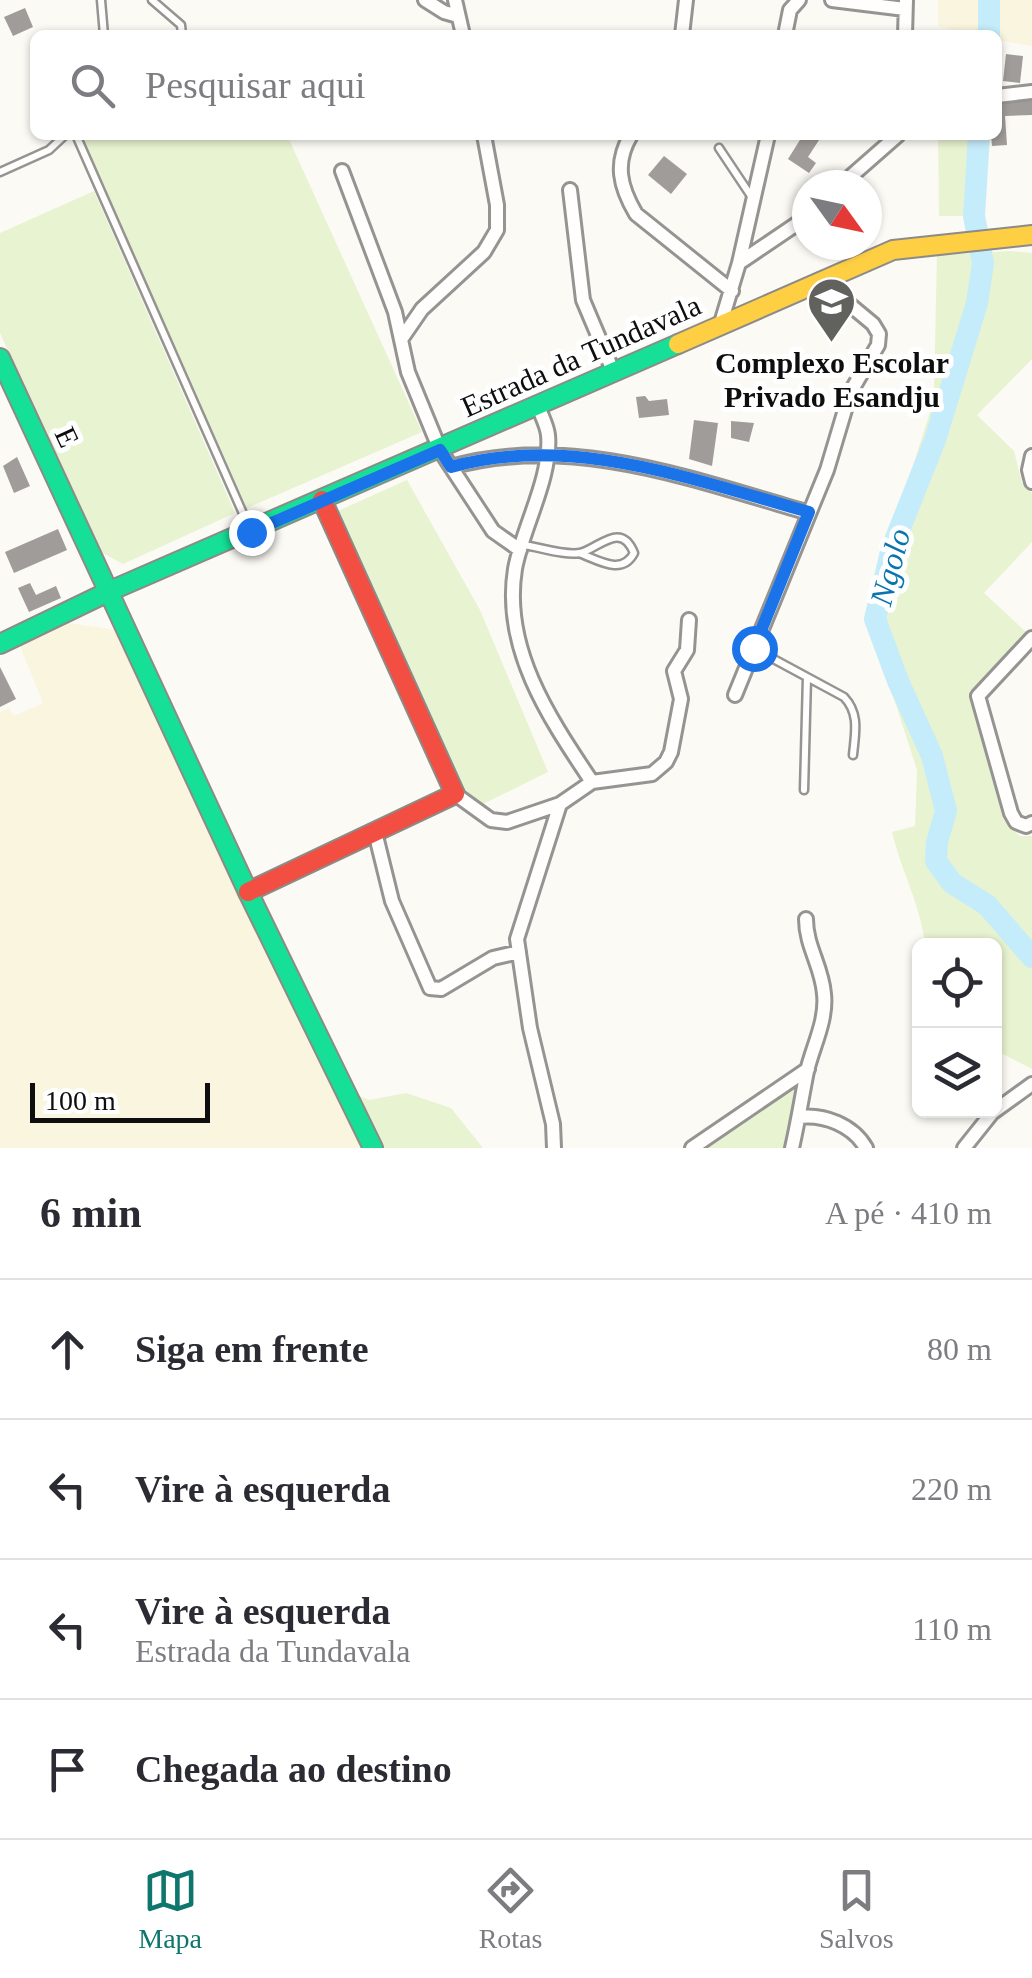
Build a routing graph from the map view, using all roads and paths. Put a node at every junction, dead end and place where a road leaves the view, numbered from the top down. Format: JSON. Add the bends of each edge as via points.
{"nodes":[{"id":1,"x":101,"y":0,"type":"edge"},
{"id":2,"x":152,"y":0,"type":"edge"},
{"id":3,"x":425,"y":0,"type":"edge"},
{"id":4,"x":455,"y":0,"type":"edge"},
{"id":5,"x":686,"y":0,"type":"edge"},
{"id":6,"x":799,"y":0,"type":"edge"},
{"id":7,"x":832,"y":0,"type":"edge"},
{"id":8,"x":905,"y":5,"type":"edge"},
{"id":9,"x":458,"y":16,"type":"junction"},
{"id":10,"x":104,"y":30,"type":"edge"},
{"id":11,"x":182,"y":30,"type":"edge"},
{"id":12,"x":462,"y":30,"type":"edge"},
{"id":13,"x":683,"y":30,"type":"edge"},
{"id":14,"x":787,"y":30,"type":"edge"},
{"id":15,"x":1032,"y":92,"type":"edge"},
{"id":16,"x":1002,"y":95,"type":"edge"},
{"id":17,"x":60,"y":140,"type":"edge"},
{"id":18,"x":78,"y":140,"type":"edge"},
{"id":19,"x":485,"y":140,"type":"edge"},
{"id":20,"x":629,"y":140,"type":"edge"},
{"id":21,"x":767,"y":140,"type":"edge"},
{"id":22,"x":892,"y":140,"type":"edge"},
{"id":23,"x":719,"y":148,"type":"dead end"},
{"id":24,"x":858,"y":170,"type":"edge"},
{"id":25,"x":342,"y":171,"type":"dead end"},
{"id":26,"x":0,"y":172,"type":"edge"},
{"id":27,"x":570,"y":190,"type":"dead end"},
{"id":28,"x":754,"y":200,"type":"junction"},
{"id":29,"x":792,"y":228,"type":"edge"},
{"id":30,"x":1032,"y":235,"type":"edge"},
{"id":31,"x":740,"y":264,"type":"junction"},
{"id":32,"x":820,"y":280,"type":"junction"},
{"id":33,"x":732,"y":291,"type":"junction"},
{"id":34,"x":720,"y":323,"type":"junction"},
{"id":35,"x":402,"y":338,"type":"junction"},
{"id":36,"x":0,"y":358,"type":"edge"},
{"id":37,"x":613,"y":371,"type":"junction"},
{"id":38,"x":538,"y":406,"type":"junction"},
{"id":39,"x":440,"y":450,"type":"junction"},
{"id":40,"x":546,"y":453,"type":"junction"},
{"id":41,"x":1032,"y":456,"type":"edge"},
{"id":42,"x":451,"y":467,"type":"junction"},
{"id":43,"x":1032,"y":482,"type":"edge"},
{"id":44,"x":322,"y":500,"type":"junction"},
{"id":45,"x":809,"y":512,"type":"junction"},
{"id":46,"x":251,"y":532,"type":"junction"},
{"id":47,"x":521,"y":547,"type":"junction"},
{"id":48,"x":579,"y":554,"type":"junction"},
{"id":49,"x":110,"y":592,"type":"junction"},
{"id":50,"x":688,"y":620,"type":"dead end"},
{"id":51,"x":1032,"y":638,"type":"edge"},
{"id":52,"x":0,"y":644,"type":"edge"},
{"id":53,"x":754,"y":648,"type":"junction"},
{"id":54,"x":806,"y":678,"type":"junction"},
{"id":55,"x":734,"y":695,"type":"dead end"},
{"id":56,"x":853,"y":754,"type":"dead end"},
{"id":57,"x":592,"y":782,"type":"junction"},
{"id":58,"x":804,"y":790,"type":"dead end"},
{"id":59,"x":455,"y":794,"type":"junction"},
{"id":60,"x":560,"y":804,"type":"junction"},
{"id":61,"x":1032,"y":823,"type":"edge"},
{"id":62,"x":375,"y":832,"type":"junction"},
{"id":63,"x":248,"y":892,"type":"junction"},
{"id":64,"x":806,"y":918,"type":"dead end"},
{"id":65,"x":519,"y":952,"type":"junction"},
{"id":66,"x":808,"y":1069,"type":"junction"},
{"id":67,"x":1032,"y":1084,"type":"edge"},
{"id":68,"x":799,"y":1118,"type":"junction"},
{"id":69,"x":373,"y":1148,"type":"edge"},
{"id":70,"x":554,"y":1148,"type":"edge"},
{"id":71,"x":692,"y":1148,"type":"edge"},
{"id":72,"x":792,"y":1148,"type":"edge"},
{"id":73,"x":866,"y":1148,"type":"edge"},
{"id":74,"x":964,"y":1148,"type":"edge"}],
"edges":[{"from":1,"to":10,"type":"lane"},
{"from":2,"to":11,"type":"lane"},
{"from":3,"to":9,"type":"street"},
{"from":4,"to":9,"type":"street"},
{"from":5,"to":13,"type":"street"},
{"from":6,"to":14,"type":"street"},
{"from":7,"to":8,"type":"street"},
{"from":9,"to":12,"type":"street"},
{"from":15,"to":16,"type":"street"},
{"from":17,"to":26,"type":"lane"},
{"from":18,"to":46,"type":"lane"},
{"from":19,"to":35,"type":"street","via":[[497,230]]},
{"from":20,"to":33,"type":"street","via":[[620,176],[636,214]]},
{"from":21,"to":28,"type":"street"},
{"from":22,"to":24,"type":"street"},
{"from":23,"to":28,"type":"lane"},
{"from":25,"to":35,"type":"street"},
{"from":27,"to":37,"type":"street","via":[[583,300]]},
{"from":28,"to":31,"type":"street"},
{"from":29,"to":31,"type":"street"},
{"from":30,"to":32,"type":"street","name":"Estrada da Tundavala","via":[[893,250]]},
{"from":31,"to":33,"type":"street"},
{"from":32,"to":34,"type":"street","name":"Estrada da Tundavala"},
{"from":32,"to":45,"type":"street","via":[[879,334],[850,393]]},
{"from":33,"to":34,"type":"street"},
{"from":34,"to":37,"type":"street","name":"Estrada da Tundavala"},
{"from":35,"to":39,"type":"street","via":[[408,372]]},
{"from":36,"to":49,"type":"street","name":"E"},
{"from":37,"to":38,"type":"street","name":"Estrada da Tundavala"},
{"from":38,"to":39,"type":"street","name":"Estrada da Tundavala"},
{"from":38,"to":40,"type":"street","via":[[547,428]]},
{"from":39,"to":42,"type":"street"},
{"from":39,"to":44,"type":"street","name":"Estrada da Tundavala"},
{"from":40,"to":42,"type":"street"},
{"from":40,"to":45,"type":"street","via":[[650,468]]},
{"from":40,"to":47,"type":"street"},
{"from":41,"to":43,"type":"street"},
{"from":42,"to":47,"type":"street","via":[[493,532]]},
{"from":44,"to":46,"type":"street","name":"Estrada da Tundavala"},
{"from":44,"to":59,"type":"street"},
{"from":45,"to":53,"type":"street"},
{"from":46,"to":49,"type":"street","name":"Estrada da Tundavala"},
{"from":47,"to":48,"type":"lane"},
{"from":47,"to":57,"type":"street","via":[[513,607],[520,653],[550,719]]},
{"from":48,"to":48,"type":"lane","via":[[607,538],[620,538],[634,553],[618,566]]},
{"from":49,"to":52,"type":"street","name":"Estrada da Tundavala"},
{"from":49,"to":63,"type":"street","name":"E"},
{"from":50,"to":57,"type":"street","via":[[687,650],[674,671],[680,706],[666,762],[642,777]]},
{"from":51,"to":61,"type":"street","via":[[978,696],[1011,812],[1016,822]]},
{"from":53,"to":54,"type":"lane"},
{"from":53,"to":55,"type":"street"},
{"from":54,"to":56,"type":"lane","via":[[853,706]]},
{"from":54,"to":58,"type":"lane"},
{"from":57,"to":60,"type":"street"},
{"from":59,"to":60,"type":"street","via":[[491,820],[507,822]]},
{"from":59,"to":62,"type":"street"},
{"from":60,"to":65,"type":"street","via":[[518,928]]},
{"from":62,"to":63,"type":"street"},
{"from":62,"to":65,"type":"street","via":[[392,901],[430,988]]},
{"from":63,"to":69,"type":"street","name":"E"},
{"from":64,"to":66,"type":"street","via":[[806,940],[824,994]]},
{"from":65,"to":70,"type":"street"},
{"from":66,"to":68,"type":"street"},
{"from":66,"to":71,"type":"street"},
{"from":67,"to":74,"type":"street","via":[[992,1113]]},
{"from":68,"to":72,"type":"street"},
{"from":68,"to":73,"type":"street","via":[[818,1115]]}]}
